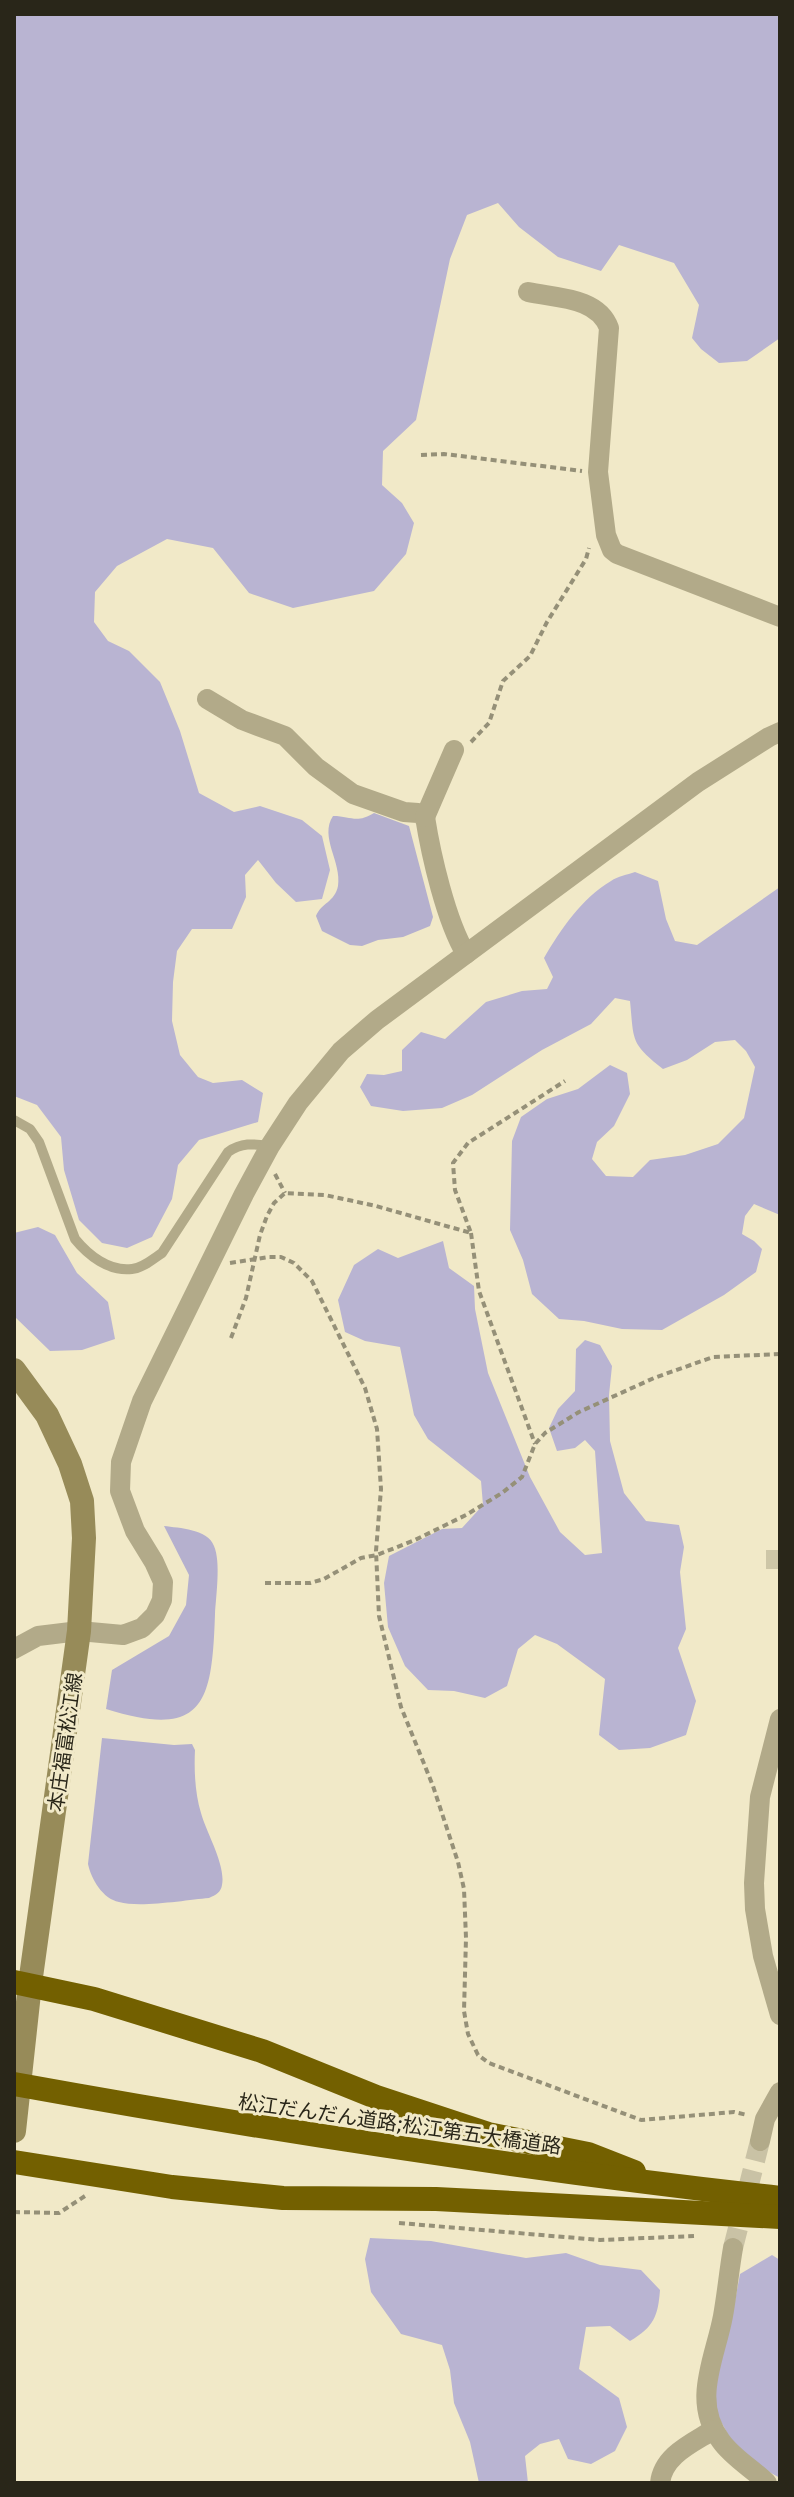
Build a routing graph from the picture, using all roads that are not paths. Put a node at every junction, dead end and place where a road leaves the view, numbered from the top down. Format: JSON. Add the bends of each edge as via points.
{"nodes":[{"id":1,"x":528,"y":292,"type":"dead end"},
{"id":2,"x":780,"y":617,"type":"edge"},
{"id":3,"x":207,"y":699,"type":"dead end"},
{"id":4,"x":780,"y":732,"type":"edge"},
{"id":5,"x":454,"y":750,"type":"road end"},
{"id":6,"x":425,"y":817,"type":"junction"},
{"id":7,"x":466,"y":954,"type":"junction"},
{"id":8,"x":14,"y":1120,"type":"edge"},
{"id":9,"x":270,"y":1146,"type":"junction"},
{"id":10,"x":14,"y":1370,"type":"edge"},
{"id":11,"x":79,"y":1631,"type":"junction"},
{"id":12,"x":14,"y":1649,"type":"edge"},
{"id":13,"x":780,"y":1719,"type":"edge"},
{"id":14,"x":22,"y":1983,"type":"edge"},
{"id":15,"x":780,"y":2015,"type":"edge"},
{"id":16,"x":14,"y":2084,"type":"edge"},
{"id":17,"x":780,"y":2092,"type":"edge"},
{"id":18,"x":14,"y":2131,"type":"edge"},
{"id":19,"x":760,"y":2141,"type":"tunnel mouth"},
{"id":20,"x":14,"y":2162,"type":"edge"},
{"id":21,"x":670,"y":2186,"type":"junction"},
{"id":22,"x":780,"y":2198,"type":"edge"},
{"id":23,"x":780,"y":2217,"type":"edge"},
{"id":24,"x":733,"y":2248,"type":"tunnel mouth"},
{"id":25,"x":713,"y":2430,"type":"junction"},
{"id":26,"x":660,"y":2483,"type":"edge"},
{"id":27,"x":767,"y":2483,"type":"edge"}],
"edges":[{"from":1,"to":2,"type":"street","via":[[596,308],[609,328],[598,472],[612,550]]},
{"from":3,"to":6,"type":"street","via":[[285,736],[340,787]]},
{"from":4,"to":7,"type":"street","via":[[698,782]]},
{"from":5,"to":6,"type":"street"},
{"from":6,"to":7,"type":"street","via":[[455,937]]},
{"from":7,"to":9,"type":"street","via":[[341,1051]]},
{"from":8,"to":9,"type":"lane","via":[[39,1142],[75,1239],[100,1262],[117,1268],[133,1269],[162,1253],[228,1152],[250,1143]]},
{"from":9,"to":11,"type":"street","via":[[142,1401],[121,1462],[120,1491],[163,1582],[162,1600],[155,1615],[133,1632]]},
{"from":10,"to":11,"type":"main road","name":"本庄福富松江線","via":[[47,1415],[82,1501]]},
{"from":11,"to":12,"type":"street","via":[[38,1636]]},
{"from":11,"to":14,"type":"main road","name":"本庄福富松江線"},
{"from":13,"to":15,"type":"street","via":[[760,1797],[754,1883],[763,1956]]},
{"from":14,"to":18,"type":"main road","name":"本庄福富松江線"},
{"from":14,"to":21,"type":"highway","via":[[94,1999],[262,2051],[376,2097],[488,2134],[588,2154]]},
{"from":16,"to":21,"type":"highway","name":"松江だんだん道路;松江第五大橋道路","via":[[292,2133]]},
{"from":17,"to":19,"type":"street"},
{"from":20,"to":23,"type":"highway","via":[[283,2198],[436,2199]]},
{"from":21,"to":22,"type":"highway","name":"松江だんだん道路;松江第五大橋道路"},
{"from":24,"to":25,"type":"street","via":[[723,2318],[705,2386]]},
{"from":25,"to":26,"type":"street","via":[[675,2455]]},
{"from":25,"to":27,"type":"street"}]}
